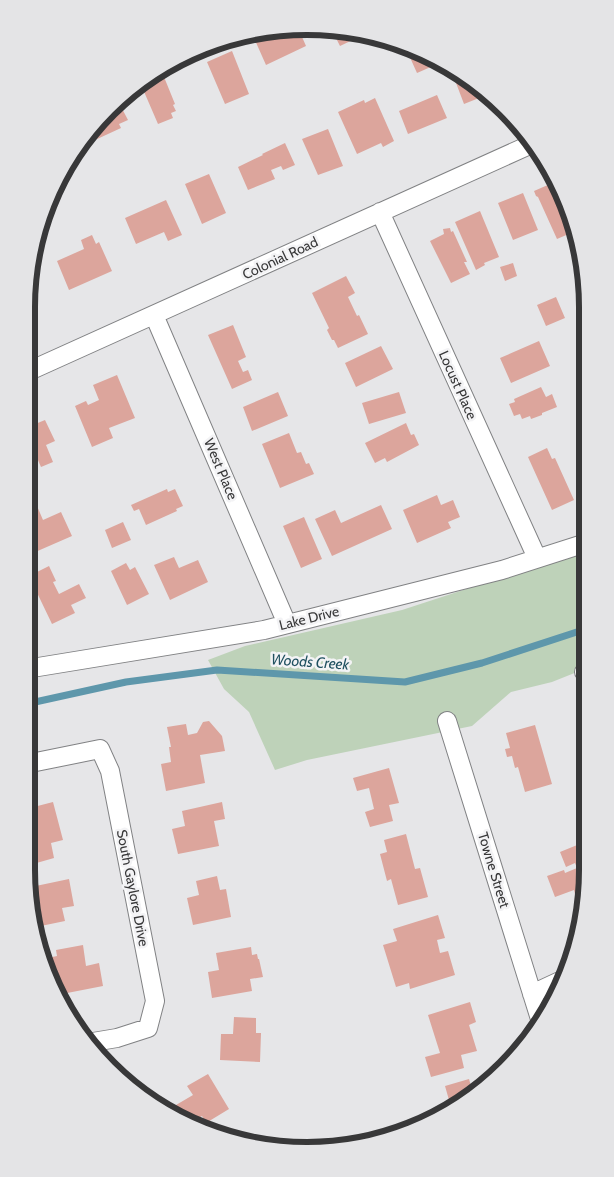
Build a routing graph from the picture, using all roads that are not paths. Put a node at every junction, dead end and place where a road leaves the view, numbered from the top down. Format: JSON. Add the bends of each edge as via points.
{"nodes":[{"id":1,"x":527,"y":146,"type":"edge"},
{"id":2,"x":380,"y":212,"type":"junction"},
{"id":3,"x":154,"y":315,"type":"junction"},
{"id":4,"x":35,"y":368,"type":"edge"},
{"id":5,"x":579,"y":545,"type":"edge"},
{"id":6,"x":537,"y":558,"type":"junction"},
{"id":7,"x":287,"y":624,"type":"junction"},
{"id":8,"x":35,"y":662,"type":"edge"},
{"id":9,"x":447,"y":721,"type":"dead end"},
{"id":10,"x":35,"y":762,"type":"edge"},
{"id":11,"x":554,"y":984,"type":"edge"},
{"id":12,"x":532,"y":994,"type":"junction"},
{"id":13,"x":538,"y":1013,"type":"edge"},
{"id":14,"x":96,"y":1042,"type":"edge"}],
"edges":[{"from":1,"to":2,"type":"street","name":"Colonial Road"},
{"from":2,"to":3,"type":"street","name":"Colonial Road"},
{"from":2,"to":6,"type":"street","name":"Locust Place"},
{"from":3,"to":4,"type":"street","name":"Colonial Road"},
{"from":3,"to":7,"type":"street","name":"West Place"},
{"from":5,"to":6,"type":"street","name":"Lake Drive"},
{"from":6,"to":7,"type":"street","name":"Lake Drive","via":[[502,570]]},
{"from":7,"to":8,"type":"street","name":"Lake Drive"},
{"from":9,"to":12,"type":"street","name":"Towne Street"},
{"from":10,"to":14,"type":"street","name":"South Gaylore Drive","via":[[100,749],[110,771],[155,1001],[148,1028]]},
{"from":11,"to":12,"type":"street"},
{"from":12,"to":13,"type":"street","name":"Towne Street"}]}
